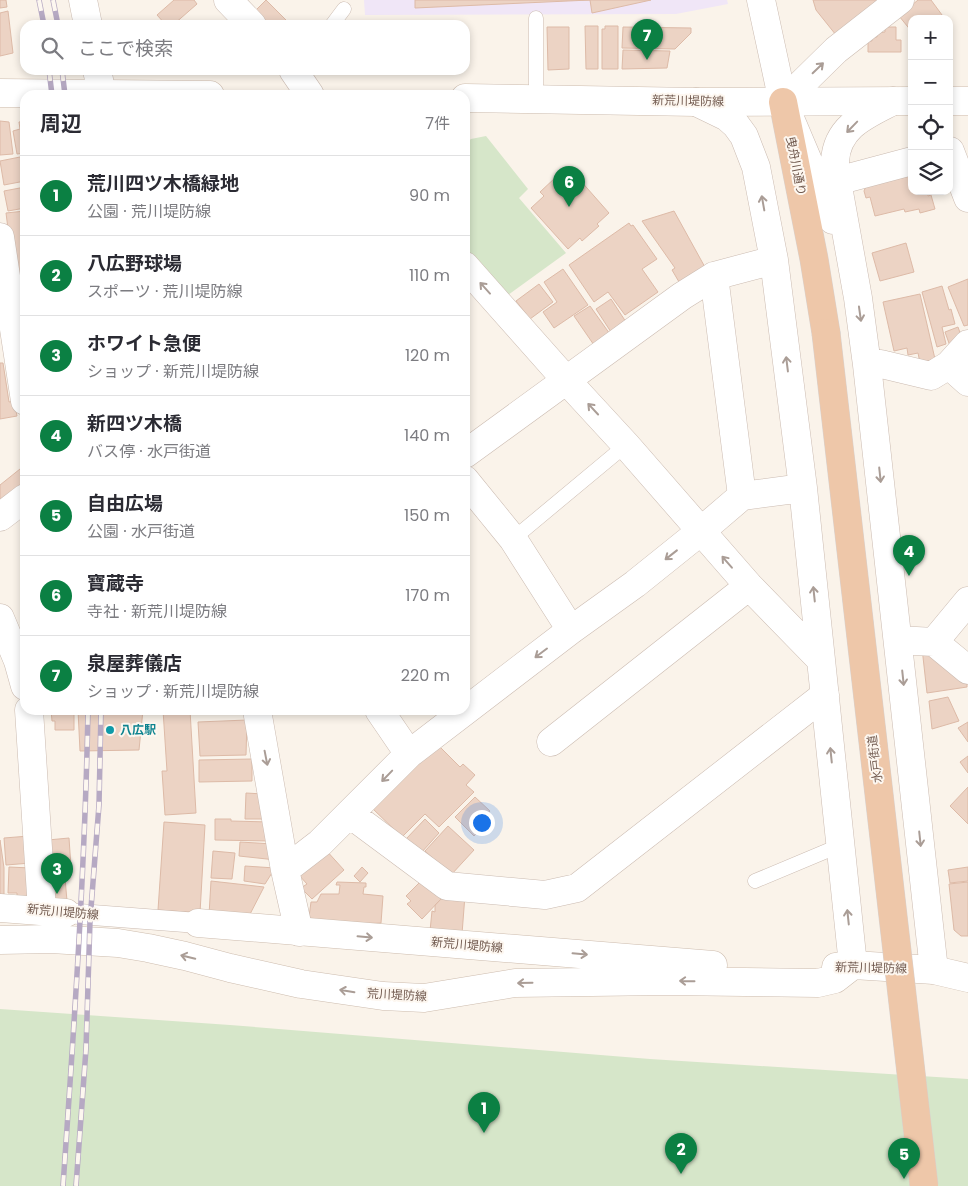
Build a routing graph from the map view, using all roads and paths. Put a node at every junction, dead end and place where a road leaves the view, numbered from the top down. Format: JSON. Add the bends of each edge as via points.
{"nodes":[{"id":1,"x":83,"y":0,"type":"edge"},
{"id":2,"x":228,"y":0,"type":"edge"},
{"id":3,"x":761,"y":0,"type":"edge"},
{"id":4,"x":900,"y":0,"type":"edge"},
{"id":5,"x":344,"y":9,"type":"dead end"},
{"id":6,"x":536,"y":18,"type":"dead end"},
{"id":7,"x":87,"y":20,"type":"edge"},
{"id":8,"x":247,"y":20,"type":"edge"},
{"id":9,"x":336,"y":20,"type":"edge"},
{"id":10,"x":100,"y":82,"type":"edge"},
{"id":11,"x":27,"y":90,"type":"edge"},
{"id":12,"x":123,"y":90,"type":"edge"},
{"id":13,"x":20,"y":91,"type":"edge"},
{"id":14,"x":0,"y":93,"type":"edge"},
{"id":15,"x":470,"y":98,"type":"edge"},
{"id":16,"x":536,"y":99,"type":"junction"},
{"id":17,"x":953,"y":101,"type":"edge"},
{"id":18,"x":968,"y":101,"type":"edge"},
{"id":19,"x":696,"y":102,"type":"junction"},
{"id":20,"x":783,"y":102,"type":"junction"},
{"id":21,"x":902,"y":102,"type":"edge"},
{"id":22,"x":968,"y":146,"type":"edge"},
{"id":23,"x":953,"y":150,"type":"edge"},
{"id":24,"x":953,"y":159,"type":"edge"},
{"id":25,"x":908,"y":162,"type":"edge"},
{"id":26,"x":837,"y":181,"type":"junction"},
{"id":27,"x":968,"y":198,"type":"edge"},
{"id":28,"x":0,"y":237,"type":"edge"},
{"id":29,"x":774,"y":260,"type":"junction"},
{"id":30,"x":852,"y":266,"type":"junction"},
{"id":31,"x":470,"y":272,"type":"edge"},
{"id":32,"x":714,"y":276,"type":"junction"},
{"id":33,"x":826,"y":333,"type":"joint"},
{"id":34,"x":968,"y":344,"type":"edge"},
{"id":35,"x":867,"y":365,"type":"junction"},
{"id":36,"x":20,"y":368,"type":"edge"},
{"id":37,"x":959,"y":374,"type":"edge"},
{"id":38,"x":567,"y":381,"type":"junction"},
{"id":39,"x":626,"y":445,"type":"junction"},
{"id":40,"x":470,"y":450,"type":"edge"},
{"id":41,"x":470,"y":486,"type":"edge"},
{"id":42,"x":803,"y":488,"type":"junction"},
{"id":43,"x":742,"y":496,"type":"junction"},
{"id":44,"x":20,"y":502,"type":"edge"},
{"id":45,"x":0,"y":517,"type":"edge"},
{"id":46,"x":701,"y":531,"type":"junction"},
{"id":47,"x":513,"y":539,"type":"junction"},
{"id":48,"x":749,"y":586,"type":"junction"},
{"id":49,"x":968,"y":601,"type":"edge"},
{"id":50,"x":0,"y":618,"type":"edge"},
{"id":51,"x":571,"y":630,"type":"junction"},
{"id":52,"x":898,"y":640,"type":"junction"},
{"id":53,"x":934,"y":642,"type":"junction"},
{"id":54,"x":821,"y":660,"type":"junction"},
{"id":55,"x":20,"y":662,"type":"edge"},
{"id":56,"x":968,"y":670,"type":"edge"},
{"id":57,"x":825,"y":695,"type":"junction"},
{"id":58,"x":470,"y":707,"type":"edge"},
{"id":59,"x":30,"y":715,"type":"edge"},
{"id":60,"x":258,"y":715,"type":"edge"},
{"id":61,"x":383,"y":715,"type":"edge"},
{"id":62,"x":459,"y":715,"type":"edge"},
{"id":63,"x":551,"y":742,"type":"dead end"},
{"id":64,"x":408,"y":754,"type":"junction"},
{"id":65,"x":350,"y":814,"type":"junction"},
{"id":66,"x":840,"y":845,"type":"junction"},
{"id":67,"x":285,"y":870,"type":"junction"},
{"id":68,"x":755,"y":881,"type":"dead end"},
{"id":69,"x":0,"y":908,"type":"edge"},
{"id":70,"x":54,"y":912,"type":"junction"},
{"id":71,"x":198,"y":923,"type":"joint"},
{"id":72,"x":299,"y":932,"type":"junction"},
{"id":73,"x":0,"y":940,"type":"edge"},
{"id":74,"x":853,"y":965,"type":"junction"},
{"id":75,"x":952,"y":979,"type":"edge"},
{"id":76,"x":924,"y":1186,"type":"edge"}],
"edges":[{"from":1,"to":7,"type":"street"},
{"from":2,"to":8,"type":"street"},
{"from":3,"to":20,"type":"street","name":"曳舟川通り"},
{"from":20,"to":4,"type":"street","one_way":true,"via":[[836,50]]},
{"from":5,"to":9,"type":"lane"},
{"from":6,"to":16,"type":"lane"},
{"from":10,"to":11,"type":"street"},
{"from":10,"to":12,"type":"street"},
{"from":13,"to":14,"type":"street"},
{"from":15,"to":16,"type":"street","name":"新荒川堤防線"},
{"from":16,"to":19,"type":"street","name":"新荒川堤防線"},
{"from":17,"to":18,"type":"street"},
{"from":19,"to":20,"type":"street","name":"新荒川堤防線"},
{"from":29,"to":19,"type":"street","one_way":true,"via":[[756,167],[744,136],[727,117]]},
{"from":20,"to":21,"type":"street","name":"新荒川堤防線"},
{"from":20,"to":30,"type":"street"},
{"from":20,"to":33,"type":"highway","name":"曳舟川通り"},
{"from":21,"to":26,"type":"street","one_way":true,"via":[[868,114],[851,125],[839,142],[835,161]]},
{"from":22,"to":23,"type":"street"},
{"from":24,"to":27,"type":"street"},
{"from":25,"to":26,"type":"street"},
{"from":26,"to":30,"type":"street"},
{"from":28,"to":36,"type":"street"},
{"from":29,"to":32,"type":"street"},
{"from":42,"to":29,"type":"street","one_way":true},
{"from":30,"to":35,"type":"street","one_way":true},
{"from":38,"to":31,"type":"street","one_way":true},
{"from":32,"to":38,"type":"street"},
{"from":32,"to":43,"type":"street"},
{"from":33,"to":76,"type":"highway","name":"水戸街道","bridge":true},
{"from":34,"to":37,"type":"street"},
{"from":35,"to":37,"type":"street","via":[[881,364],[931,376]]},
{"from":35,"to":52,"type":"street","one_way":true},
{"from":39,"to":38,"type":"street","one_way":true},
{"from":38,"to":40,"type":"street"},
{"from":39,"to":46,"type":"street"},
{"from":39,"to":47,"type":"lane"},
{"from":41,"to":47,"type":"street"},
{"from":42,"to":43,"type":"street"},
{"from":54,"to":42,"type":"street","one_way":true},
{"from":43,"to":46,"type":"street"},
{"from":44,"to":45,"type":"street"},
{"from":48,"to":46,"type":"street","one_way":true},
{"from":46,"to":51,"type":"street","one_way":true},
{"from":47,"to":51,"type":"street"},
{"from":48,"to":54,"type":"street"},
{"from":48,"to":63,"type":"street"},
{"from":49,"to":53,"type":"street"},
{"from":50,"to":55,"type":"street"},
{"from":51,"to":58,"type":"street","one_way":true},
{"from":52,"to":53,"type":"street"},
{"from":52,"to":75,"type":"street","one_way":true},
{"from":53,"to":56,"type":"street"},
{"from":54,"to":57,"type":"street"},
{"from":57,"to":65,"type":"street","via":[[577,888],[545,895],[446,886]]},
{"from":66,"to":57,"type":"street","one_way":true},
{"from":59,"to":70,"type":"street"},
{"from":60,"to":67,"type":"street","one_way":true},
{"from":61,"to":64,"type":"street"},
{"from":62,"to":64,"type":"street","one_way":true},
{"from":64,"to":65,"type":"street","one_way":true},
{"from":65,"to":67,"type":"street"},
{"from":66,"to":68,"type":"lane"},
{"from":74,"to":66,"type":"street","one_way":true},
{"from":67,"to":72,"type":"street"},
{"from":69,"to":70,"type":"street","name":"新荒川堤防線"},
{"from":70,"to":71,"type":"street","name":"新荒川堤防線"},
{"from":71,"to":72,"type":"street","name":"新荒川堤防線"},
{"from":72,"to":74,"type":"street","name":"新荒川堤防線","one_way":true,"via":[[708,964],[832,968]]},
{"from":74,"to":73,"type":"street","name":"荒川堤防線","one_way":true,"via":[[835,979],[818,984],[667,981],[515,983],[424,998],[382,996],[301,984],[118,943]]},
{"from":74,"to":75,"type":"street","name":"新荒川堤防線"}]}
